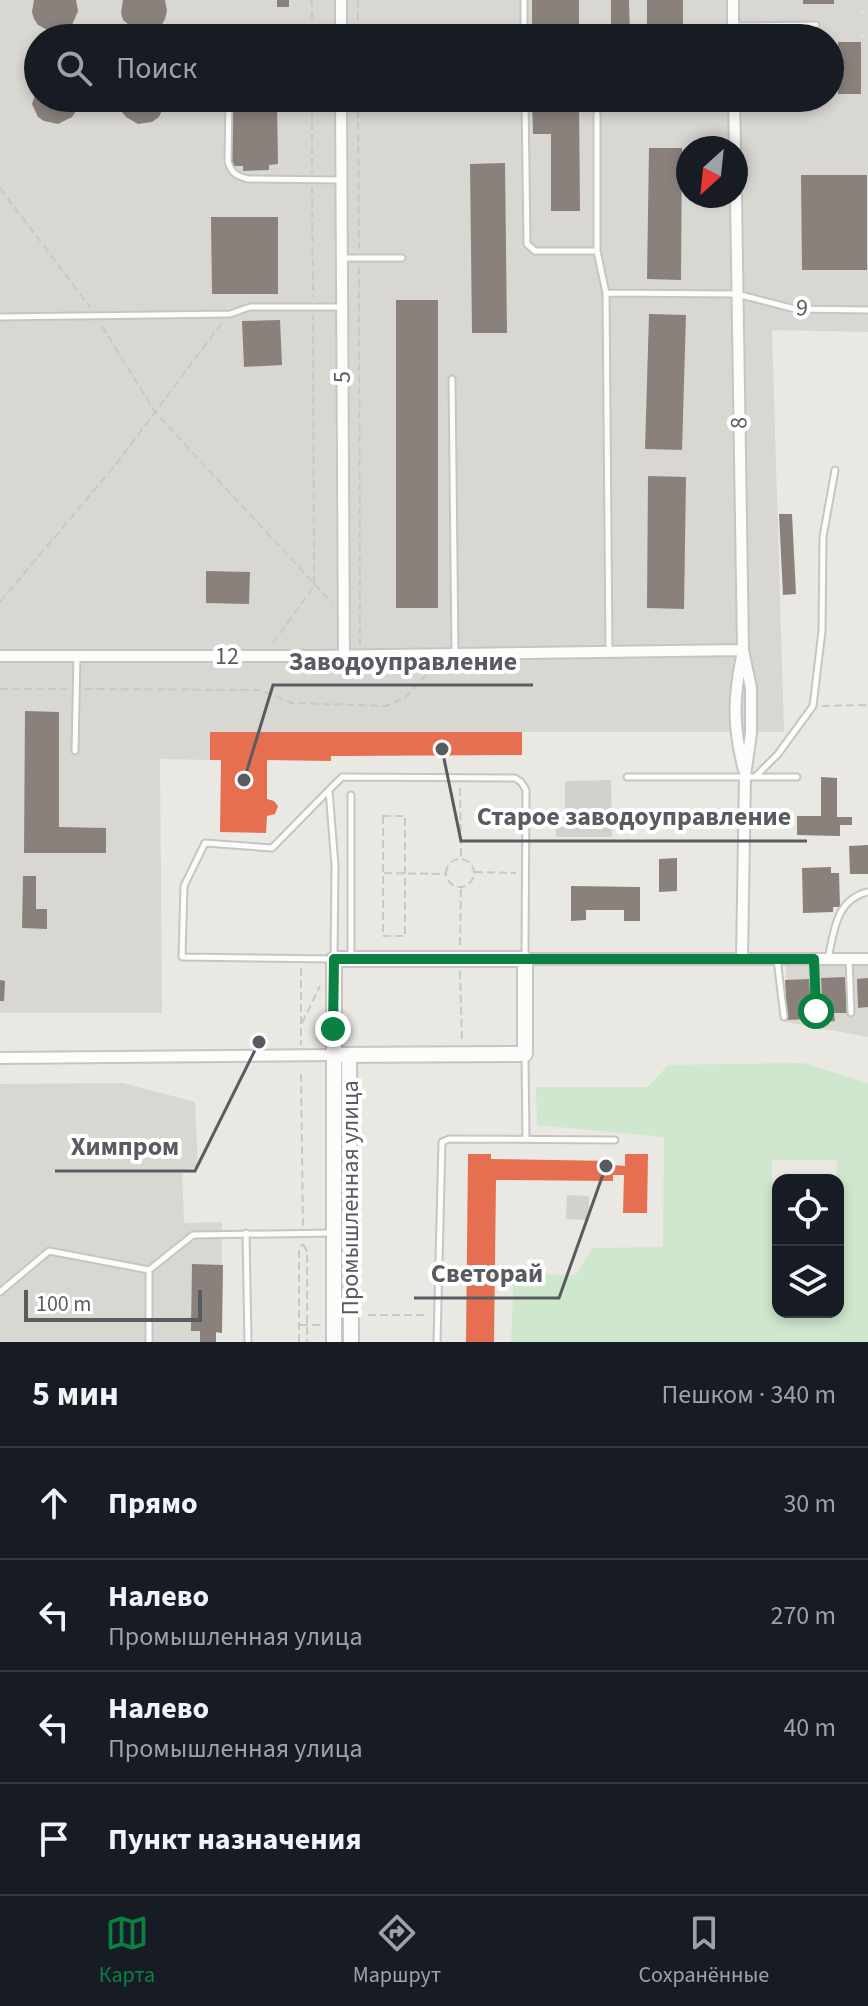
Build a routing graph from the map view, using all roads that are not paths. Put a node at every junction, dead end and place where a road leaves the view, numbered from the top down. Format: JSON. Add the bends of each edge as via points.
{"nodes":[{"id":1,"x":341,"y":0,"type":"edge"},
{"id":2,"x":524,"y":0,"type":"edge"},
{"id":3,"x":733,"y":0,"type":"edge"},
{"id":4,"x":341,"y":24,"type":"edge"},
{"id":5,"x":524,"y":24,"type":"edge"},
{"id":6,"x":733,"y":24,"type":"edge"},
{"id":7,"x":229,"y":112,"type":"edge"},
{"id":8,"x":341,"y":112,"type":"edge"},
{"id":9,"x":525,"y":112,"type":"edge"},
{"id":10,"x":734,"y":112,"type":"edge"},
{"id":11,"x":597,"y":114,"type":"dead end"},
{"id":12,"x":735,"y":136,"type":"edge"},
{"id":13,"x":341,"y":180,"type":"junction"},
{"id":14,"x":736,"y":208,"type":"edge"},
{"id":15,"x":597,"y":251,"type":"junction"},
{"id":16,"x":342,"y":258,"type":"junction"},
{"id":17,"x":402,"y":258,"type":"dead end"},
{"id":18,"x":606,"y":293,"type":"junction"},
{"id":19,"x":737,"y":294,"type":"junction"},
{"id":20,"x":342,"y":307,"type":"junction"},
{"id":21,"x":868,"y":310,"type":"edge"},
{"id":22,"x":0,"y":317,"type":"edge"},
{"id":23,"x":452,"y":379,"type":"dead end"},
{"id":24,"x":835,"y":470,"type":"dead end"},
{"id":25,"x":743,"y":650,"type":"junction"},
{"id":26,"x":609,"y":652,"type":"junction"},
{"id":27,"x":450,"y":654,"type":"junction"},
{"id":28,"x":0,"y":656,"type":"edge"},
{"id":29,"x":77,"y":656,"type":"junction"},
{"id":30,"x":344,"y":656,"type":"junction"},
{"id":31,"x":75,"y":751,"type":"dead end"},
{"id":32,"x":750,"y":776,"type":"junction"},
{"id":33,"x":627,"y":777,"type":"dead end"},
{"id":34,"x":797,"y":777,"type":"dead end"},
{"id":35,"x":329,"y":790,"type":"junction"},
{"id":36,"x":351,"y":795,"type":"dead end"},
{"id":37,"x":868,"y":892,"type":"edge"},
{"id":38,"x":334,"y":959,"type":"junction"},
{"id":39,"x":351,"y":959,"type":"junction"},
{"id":40,"x":525,"y":959,"type":"junction"},
{"id":41,"x":742,"y":959,"type":"junction"},
{"id":42,"x":777,"y":959,"type":"junction"},
{"id":43,"x":814,"y":959,"type":"junction"},
{"id":44,"x":828,"y":959,"type":"junction"},
{"id":45,"x":849,"y":959,"type":"junction"},
{"id":46,"x":868,"y":959,"type":"edge"},
{"id":47,"x":816,"y":1011,"type":"dead end"},
{"id":48,"x":851,"y":1013,"type":"dead end"},
{"id":49,"x":784,"y":1017,"type":"dead end"},
{"id":50,"x":525,"y":1054,"type":"junction"},
{"id":51,"x":333,"y":1055,"type":"junction"},
{"id":52,"x":349,"y":1055,"type":"junction"},
{"id":53,"x":0,"y":1058,"type":"edge"},
{"id":54,"x":526,"y":1139,"type":"junction"},
{"id":55,"x":615,"y":1140,"type":"dead end"},
{"id":56,"x":246,"y":1233,"type":"junction"},
{"id":57,"x":334,"y":1233,"type":"junction"},
{"id":58,"x":350,"y":1233,"type":"junction"},
{"id":59,"x":149,"y":1270,"type":"junction"},
{"id":60,"x":0,"y":1292,"type":"edge"},
{"id":61,"x":149,"y":1342,"type":"edge"},
{"id":62,"x":248,"y":1342,"type":"edge"},
{"id":63,"x":334,"y":1342,"type":"edge"},
{"id":64,"x":351,"y":1342,"type":"edge"},
{"id":65,"x":437,"y":1342,"type":"edge"}],
"edges":[{"from":1,"to":4,"type":"street"},
{"from":2,"to":5,"type":"lane"},
{"from":3,"to":6,"type":"street"},
{"from":7,"to":13,"type":"lane","via":[[231,171],[248,179]]},
{"from":8,"to":13,"type":"street","name":"5"},
{"from":9,"to":15,"type":"lane","via":[[527,244],[535,251]]},
{"from":10,"to":12,"type":"street"},
{"from":11,"to":15,"type":"lane"},
{"from":13,"to":16,"type":"street","name":"5"},
{"from":14,"to":19,"type":"street","name":"8"},
{"from":15,"to":18,"type":"lane"},
{"from":16,"to":17,"type":"lane"},
{"from":16,"to":20,"type":"street","name":"5"},
{"from":18,"to":19,"type":"lane","name":"9"},
{"from":18,"to":26,"type":"lane"},
{"from":19,"to":21,"type":"lane","name":"9","via":[[795,309]]},
{"from":19,"to":25,"type":"street","name":"8"},
{"from":20,"to":22,"type":"lane"},
{"from":20,"to":30,"type":"street","name":"5"},
{"from":23,"to":27,"type":"lane"},
{"from":24,"to":32,"type":"lane","via":[[823,537],[822,631],[813,706],[787,743]]},
{"from":25,"to":26,"type":"street","name":"12"},
{"from":25,"to":32,"type":"street","via":[[751,688]]},
{"from":25,"to":32,"type":"street","via":[[735,689],[735,733]]},
{"from":26,"to":27,"type":"street","name":"12"},
{"from":27,"to":30,"type":"street","name":"12"},
{"from":28,"to":29,"type":"street","name":"12"},
{"from":29,"to":30,"type":"street","name":"12"},
{"from":29,"to":31,"type":"lane"},
{"from":32,"to":33,"type":"lane"},
{"from":32,"to":34,"type":"lane"},
{"from":32,"to":41,"type":"street"},
{"from":35,"to":38,"type":"lane"},
{"from":35,"to":38,"type":"lane","via":[[272,848],[205,843],[184,886],[182,957]]},
{"from":35,"to":40,"type":"lane","via":[[342,777],[521,782],[526,790]]},
{"from":36,"to":39,"type":"lane"},
{"from":37,"to":44,"type":"lane","via":[[853,895],[844,905]]},
{"from":38,"to":39,"type":"street"},
{"from":38,"to":51,"type":"street","name":"Промышленная улица"},
{"from":39,"to":40,"type":"street"},
{"from":40,"to":41,"type":"street"},
{"from":40,"to":50,"type":"street"},
{"from":41,"to":42,"type":"street"},
{"from":42,"to":43,"type":"street"},
{"from":42,"to":49,"type":"lane"},
{"from":43,"to":44,"type":"street"},
{"from":43,"to":47,"type":"lane"},
{"from":44,"to":45,"type":"street"},
{"from":45,"to":46,"type":"street"},
{"from":45,"to":48,"type":"lane"},
{"from":50,"to":52,"type":"street","name":"Промышленная улица"},
{"from":50,"to":54,"type":"lane"},
{"from":51,"to":52,"type":"street","name":"Промышленная улица"},
{"from":51,"to":53,"type":"street","name":"Промышленная улица"},
{"from":51,"to":57,"type":"street","name":"Промышленная улица"},
{"from":52,"to":58,"type":"street","name":"Промышленная улица"},
{"from":54,"to":55,"type":"lane"},
{"from":54,"to":65,"type":"lane","via":[[442,1142]]},
{"from":56,"to":57,"type":"lane"},
{"from":56,"to":59,"type":"lane","via":[[193,1235]]},
{"from":56,"to":62,"type":"lane"},
{"from":57,"to":58,"type":"street"},
{"from":57,"to":63,"type":"street","name":"Промышленная улица"},
{"from":58,"to":64,"type":"street","name":"Промышленная улица"},
{"from":59,"to":60,"type":"lane","via":[[49,1251]]},
{"from":59,"to":61,"type":"lane"}]}
